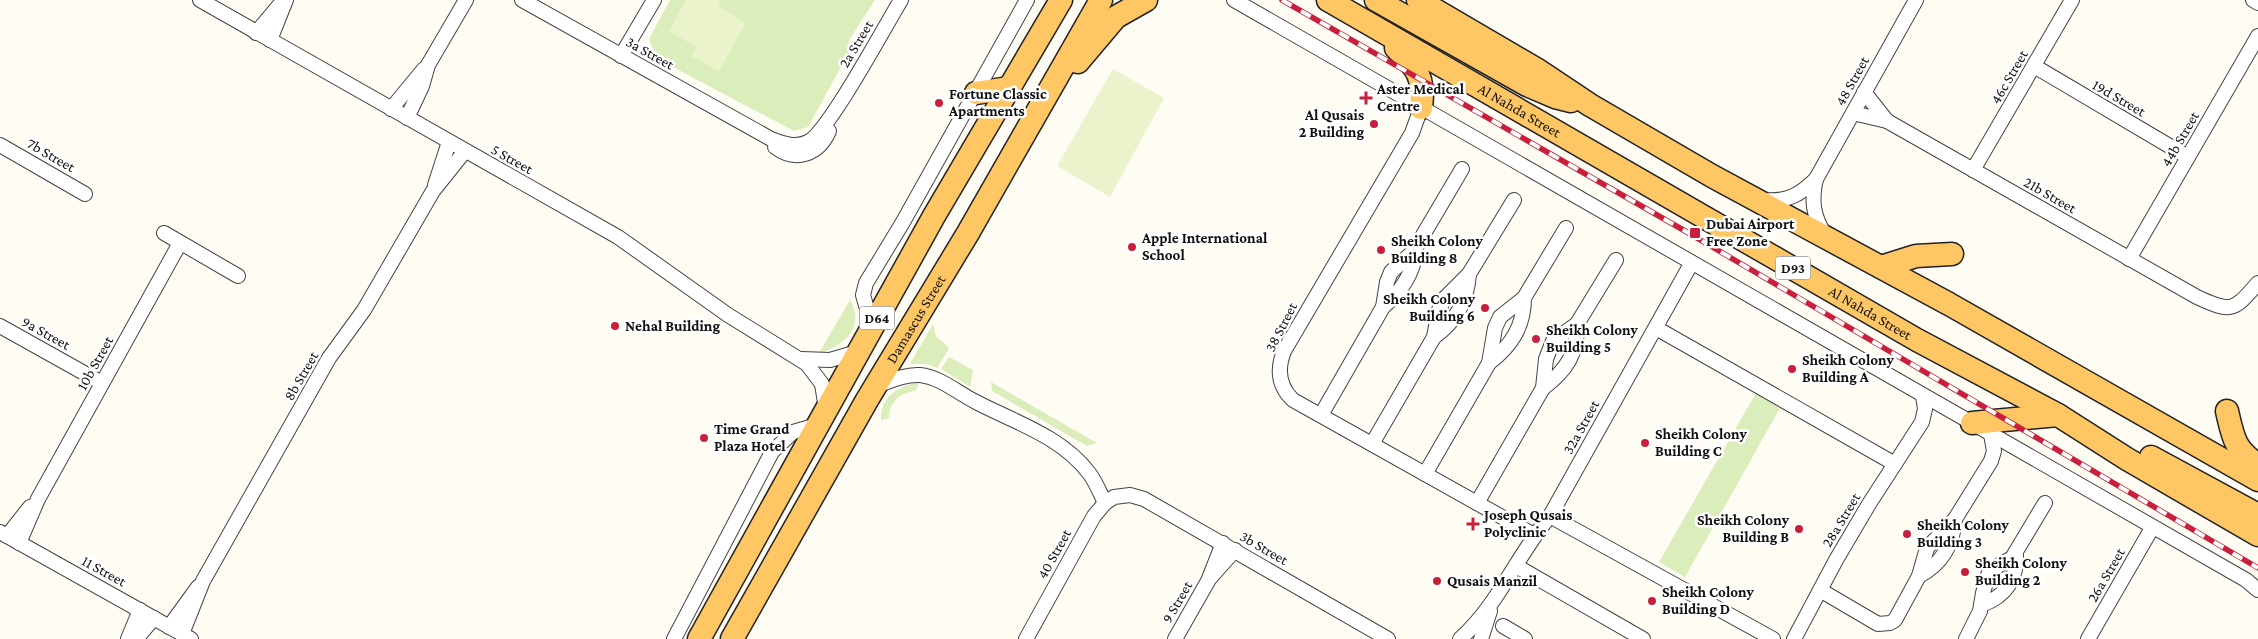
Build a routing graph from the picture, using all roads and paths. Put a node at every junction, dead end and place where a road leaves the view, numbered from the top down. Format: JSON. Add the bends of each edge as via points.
{"nodes":[{"id":1,"x":200,"y":0,"type":"edge"},
{"id":2,"x":285,"y":0,"type":"edge"},
{"id":3,"x":466,"y":0,"type":"edge"},
{"id":4,"x":522,"y":0,"type":"edge"},
{"id":5,"x":654,"y":0,"type":"edge"},
{"id":6,"x":901,"y":0,"type":"edge"},
{"id":7,"x":1027,"y":0,"type":"edge"},
{"id":8,"x":1061,"y":0,"type":"edge"},
{"id":9,"x":1101,"y":0,"type":"edge"},
{"id":10,"x":1146,"y":0,"type":"edge"},
{"id":11,"x":1234,"y":0,"type":"edge"},
{"id":12,"x":1328,"y":0,"type":"edge"},
{"id":13,"x":1376,"y":0,"type":"edge"},
{"id":14,"x":1418,"y":0,"type":"edge"},
{"id":15,"x":2072,"y":0,"type":"edge"},
{"id":16,"x":2253,"y":0,"type":"edge"},
{"id":17,"x":1914,"y":1,"type":"edge"},
{"id":18,"x":2258,"y":3,"type":"edge"},
{"id":19,"x":1371,"y":25,"type":"junction"},
{"id":20,"x":256,"y":33,"type":"junction"},
{"id":21,"x":2258,"y":36,"type":"edge"},
{"id":22,"x":270,"y":40,"type":"junction"},
{"id":23,"x":621,"y":56,"type":"junction"},
{"id":24,"x":428,"y":66,"type":"junction"},
{"id":25,"x":2034,"y":66,"type":"junction"},
{"id":26,"x":1009,"y":88,"type":"junction"},
{"id":27,"x":1050,"y":89,"type":"junction"},
{"id":28,"x":1864,"y":92,"type":"junction"},
{"id":29,"x":976,"y":93,"type":"junction"},
{"id":30,"x":1590,"y":105,"type":"junction"},
{"id":31,"x":1421,"y":108,"type":"junction"},
{"id":32,"x":391,"y":109,"type":"junction"},
{"id":33,"x":1853,"y":112,"type":"junction"},
{"id":34,"x":406,"y":118,"type":"junction"},
{"id":35,"x":1887,"y":121,"type":"junction"},
{"id":36,"x":762,"y":134,"type":"joint"},
{"id":37,"x":449,"y":142,"type":"junction"},
{"id":38,"x":0,"y":145,"type":"edge"},
{"id":39,"x":464,"y":151,"type":"junction"},
{"id":40,"x":2188,"y":157,"type":"junction"},
{"id":41,"x":1462,"y":169,"type":"dead end"},
{"id":42,"x":1973,"y":170,"type":"junction"},
{"id":43,"x":1816,"y":179,"type":"junction"},
{"id":44,"x":433,"y":191,"type":"junction"},
{"id":45,"x":85,"y":194,"type":"dead end"},
{"id":46,"x":1514,"y":200,"type":"dead end"},
{"id":47,"x":1756,"y":200,"type":"junction"},
{"id":48,"x":1566,"y":228,"type":"dead end"},
{"id":49,"x":164,"y":234,"type":"dead end"},
{"id":50,"x":1829,"y":240,"type":"junction"},
{"id":51,"x":180,"y":243,"type":"junction"},
{"id":52,"x":1952,"y":254,"type":"dead end"},
{"id":53,"x":2129,"y":259,"type":"junction"},
{"id":54,"x":1616,"y":260,"type":"dead end"},
{"id":55,"x":1691,"y":264,"type":"junction"},
{"id":56,"x":1881,"y":267,"type":"junction"},
{"id":57,"x":1469,"y":274,"type":"junction"},
{"id":58,"x":238,"y":276,"type":"dead end"},
{"id":59,"x":2258,"y":283,"type":"edge"},
{"id":60,"x":2258,"y":292,"type":"edge"},
{"id":61,"x":1524,"y":298,"type":"junction"},
{"id":62,"x":2197,"y":298,"type":"junction"},
{"id":63,"x":1577,"y":324,"type":"junction"},
{"id":64,"x":0,"y":326,"type":"edge"},
{"id":65,"x":872,"y":326,"type":"junction"},
{"id":66,"x":1656,"y":328,"type":"junction"},
{"id":67,"x":1434,"y":338,"type":"junction"},
{"id":68,"x":857,"y":352,"type":"junction"},
{"id":69,"x":800,"y":359,"type":"junction"},
{"id":70,"x":1489,"y":363,"type":"junction"},
{"id":71,"x":102,"y":383,"type":"junction"},
{"id":72,"x":875,"y":387,"type":"junction"},
{"id":73,"x":1543,"y":388,"type":"junction"},
{"id":74,"x":1923,"y":396,"type":"junction"},
{"id":75,"x":1945,"y":409,"type":"junction"},
{"id":76,"x":2227,"y":410,"type":"dead end"},
{"id":77,"x":1321,"y":416,"type":"junction"},
{"id":78,"x":822,"y":417,"type":"junction"},
{"id":79,"x":2065,"y":420,"type":"junction"},
{"id":80,"x":1922,"y":422,"type":"junction"},
{"id":81,"x":1982,"y":429,"type":"junction"},
{"id":82,"x":1372,"y":444,"type":"junction"},
{"id":83,"x":1895,"y":464,"type":"junction"},
{"id":84,"x":2258,"y":464,"type":"edge"},
{"id":85,"x":1424,"y":474,"type":"junction"},
{"id":86,"x":2258,"y":480,"type":"edge"},
{"id":87,"x":1121,"y":495,"type":"joint"},
{"id":88,"x":38,"y":499,"type":"junction"},
{"id":89,"x":1105,"y":503,"type":"junction"},
{"id":90,"x":1477,"y":503,"type":"junction"},
{"id":91,"x":2045,"y":503,"type":"dead end"},
{"id":92,"x":2258,"y":515,"type":"edge"},
{"id":93,"x":1550,"y":516,"type":"junction"},
{"id":94,"x":2152,"y":528,"type":"junction"},
{"id":95,"x":3,"y":534,"type":"edge"},
{"id":96,"x":1534,"y":535,"type":"junction"},
{"id":97,"x":2258,"y":535,"type":"edge"},
{"id":98,"x":20,"y":543,"type":"junction"},
{"id":99,"x":1229,"y":546,"type":"junction"},
{"id":100,"x":2016,"y":552,"type":"junction"},
{"id":101,"x":1516,"y":566,"type":"junction"},
{"id":102,"x":203,"y":581,"type":"junction"},
{"id":103,"x":1820,"y":590,"type":"junction"},
{"id":104,"x":2258,"y":590,"type":"edge"},
{"id":105,"x":1493,"y":603,"type":"junction"},
{"id":106,"x":1981,"y":605,"type":"junction"},
{"id":107,"x":140,"y":610,"type":"junction"},
{"id":108,"x":154,"y":618,"type":"junction"},
{"id":109,"x":1502,"y":626,"type":"dead end"},
{"id":110,"x":169,"y":627,"type":"junction"},
{"id":111,"x":186,"y":636,"type":"edge"},
{"id":112,"x":128,"y":639,"type":"edge"},
{"id":113,"x":136,"y":639,"type":"edge"},
{"id":114,"x":674,"y":639,"type":"edge"},
{"id":115,"x":699,"y":639,"type":"edge"},
{"id":116,"x":732,"y":639,"type":"edge"},
{"id":117,"x":1026,"y":639,"type":"edge"},
{"id":118,"x":1174,"y":639,"type":"edge"},
{"id":119,"x":1388,"y":639,"type":"edge"},
{"id":120,"x":1460,"y":639,"type":"edge"},
{"id":121,"x":1481,"y":639,"type":"edge"},
{"id":122,"x":1525,"y":639,"type":"edge"},
{"id":123,"x":1643,"y":639,"type":"edge"},
{"id":124,"x":1773,"y":639,"type":"edge"},
{"id":125,"x":1794,"y":639,"type":"edge"},
{"id":126,"x":1966,"y":639,"type":"edge"},
{"id":127,"x":2088,"y":639,"type":"edge"}],
"edges":[{"from":1,"to":20,"type":"street","name":"5 Street"},
{"from":2,"to":20,"type":"street"},
{"from":2,"to":22,"type":"street"},
{"from":3,"to":24,"type":"street"},
{"from":4,"to":23,"type":"street","name":"3a Street"},
{"from":5,"to":23,"type":"street"},
{"from":6,"to":36,"type":"street","name":"2a Street","via":[[839,105],[813,139],[801,145],[787,145]]},
{"from":7,"to":29,"type":"street"},
{"from":8,"to":26,"type":"main road","number":"D64"},
{"from":9,"to":27,"type":"main road","name":"Damascus Street","number":"D64"},
{"from":10,"to":27,"type":"main road","via":[[1116,17],[1076,65]]},
{"from":11,"to":31,"type":"street"},
{"from":12,"to":19,"type":"main road","name":"Al Nahda Street","number":"D93"},
{"from":13,"to":30,"type":"main road","via":[[1527,85],[1555,97]]},
{"from":14,"to":30,"type":"main road","via":[[1536,69]]},
{"from":15,"to":25,"type":"street","name":"46c Street"},
{"from":16,"to":18,"type":"street"},
{"from":17,"to":28,"type":"street","name":"48 Street"},
{"from":19,"to":31,"type":"main road","via":[[1408,59],[1419,74],[1423,91]]},
{"from":19,"to":79,"type":"main road","name":"Al Nahda Street","number":"D93","via":[[1917,340]]},
{"from":20,"to":22,"type":"street","name":"5 Street"},
{"from":21,"to":40,"type":"street","name":"44b Street"},
{"from":22,"to":32,"type":"street","name":"5 Street"},
{"from":23,"to":36,"type":"street","name":"3a Street"},
{"from":24,"to":32,"type":"street"},
{"from":24,"to":34,"type":"street"},
{"from":25,"to":40,"type":"street","name":"19d Street"},
{"from":25,"to":42,"type":"street","name":"46c Street"},
{"from":26,"to":29,"type":"main road"},
{"from":26,"to":65,"type":"main road","number":"D64"},
{"from":27,"to":72,"type":"main road","name":"Damascus Street","number":"D64"},
{"from":28,"to":33,"type":"street","name":"48 Street"},
{"from":28,"to":35,"type":"street","name":"21b Street"},
{"from":29,"to":65,"type":"street","via":[[864,289]]},
{"from":30,"to":47,"type":"main road"},
{"from":31,"to":55,"type":"street"},
{"from":31,"to":77,"type":"street","name":"38 Street","via":[[1412,133],[1282,358],[1280,377],[1284,390],[1293,400]]},
{"from":32,"to":34,"type":"street","name":"5 Street"},
{"from":33,"to":35,"type":"street","name":"21b Street"},
{"from":33,"to":43,"type":"street","name":"48 Street"},
{"from":34,"to":37,"type":"street","name":"5 Street"},
{"from":35,"to":42,"type":"street","name":"21b Street"},
{"from":37,"to":39,"type":"street","name":"5 Street"},
{"from":37,"to":44,"type":"street","name":"8b Street"},
{"from":38,"to":45,"type":"street","name":"7b Street"},
{"from":39,"to":44,"type":"street","name":"8b Street"},
{"from":39,"to":69,"type":"street","name":"5 Street","via":[[618,238],[728,316]]},
{"from":40,"to":53,"type":"street","name":"44b Street"},
{"from":41,"to":77,"type":"street","via":[[1416,246],[1392,272],[1383,307]]},
{"from":42,"to":53,"type":"street","name":"21b Street"},
{"from":43,"to":47,"type":"street","name":"48 Street","via":[[1791,198]]},
{"from":43,"to":50,"type":"street","name":"48 Street","via":[[1813,205]]},
{"from":44,"to":102,"type":"street","name":"8b Street","via":[[364,310],[329,358]]},
{"from":46,"to":57,"type":"street"},
{"from":47,"to":50,"type":"main road"},
{"from":48,"to":61,"type":"street"},
{"from":49,"to":51,"type":"street"},
{"from":50,"to":56,"type":"main road"},
{"from":51,"to":58,"type":"street"},
{"from":51,"to":71,"type":"street","name":"10b Street"},
{"from":52,"to":56,"type":"main road","via":[[1916,256]]},
{"from":53,"to":62,"type":"street","name":"21b Street"},
{"from":54,"to":63,"type":"street"},
{"from":55,"to":66,"type":"street","name":"32a Street"},
{"from":55,"to":74,"type":"street"},
{"from":56,"to":86,"type":"main road"},
{"from":57,"to":67,"type":"street","via":[[1444,299]]},
{"from":57,"to":67,"type":"street","via":[[1467,293],[1460,311]]},
{"from":59,"to":62,"type":"street","name":"21b Street","via":[[2245,300],[2234,306],[2219,306]]},
{"from":60,"to":62,"type":"street","name":"21b Street","via":[[2249,305],[2232,314],[2213,310]]},
{"from":61,"to":70,"type":"street","via":[[1523,317],[1516,335]]},
{"from":61,"to":70,"type":"street","via":[[1504,312],[1497,322]]},
{"from":63,"to":73,"type":"street","via":[[1576,344],[1570,362]]},
{"from":63,"to":73,"type":"street","via":[[1558,336],[1551,346],[1546,358]]},
{"from":64,"to":71,"type":"street","name":"9a Street"},
{"from":65,"to":68,"type":"main road","number":"D64"},
{"from":66,"to":83,"type":"street"},
{"from":66,"to":93,"type":"street","name":"32a Street"},
{"from":67,"to":82,"type":"street"},
{"from":68,"to":69,"type":"street","name":"5 Street","via":[[830,360]]},
{"from":68,"to":78,"type":"main road","number":"D64"},
{"from":69,"to":78,"type":"street","name":"5 Street","via":[[822,384]]},
{"from":70,"to":85,"type":"street"},
{"from":71,"to":88,"type":"street","name":"10b Street"},
{"from":72,"to":89,"type":"street","via":[[900,377],[916,375],[931,378],[1023,423],[1069,453],[1088,471]]},
{"from":72,"to":116,"type":"main road","name":"Damascus Street","number":"D64"},
{"from":73,"to":90,"type":"street"},
{"from":74,"to":75,"type":"street"},
{"from":74,"to":80,"type":"street","name":"28a Street"},
{"from":75,"to":80,"type":"street","name":"28a Street"},
{"from":75,"to":81,"type":"street"},
{"from":76,"to":84,"type":"main road","via":[[2238,448]]},
{"from":77,"to":82,"type":"street","name":"38 Street"},
{"from":78,"to":114,"type":"street","via":[[794,432],[772,452]]},
{"from":78,"to":115,"type":"main road","number":"D64"},
{"from":79,"to":81,"type":"main road"},
{"from":79,"to":92,"type":"main road","via":[[2119,440]]},
{"from":79,"to":97,"type":"main road","name":"Al Nahda Street","number":"D93","via":[[2127,460]]},
{"from":80,"to":83,"type":"street","name":"28a Street"},
{"from":81,"to":94,"type":"street"},
{"from":81,"to":103,"type":"street","via":[[1994,451],[1992,458],[1955,519],[1927,548],[1919,576],[1895,620],[1884,625],[1872,622]]},
{"from":82,"to":85,"type":"street","name":"38 Street"},
{"from":83,"to":103,"type":"street","name":"28a Street","via":[[1868,504]]},
{"from":85,"to":90,"type":"street","name":"38 Street"},
{"from":87,"to":89,"type":"street","name":"40 Street"},
{"from":87,"to":99,"type":"street","name":"3b Street","via":[[1144,499]]},
{"from":88,"to":95,"type":"street","name":"10b Street"},
{"from":88,"to":98,"type":"street","name":"10b Street"},
{"from":89,"to":117,"type":"street","name":"40 Street"},
{"from":90,"to":96,"type":"street","name":"38 Street"},
{"from":91,"to":100,"type":"street"},
{"from":93,"to":96,"type":"street","name":"32a Street"},
{"from":93,"to":124,"type":"street"},
{"from":94,"to":104,"type":"street","via":[[2246,580]]},
{"from":94,"to":127,"type":"street","name":"26a Street"},
{"from":95,"to":98,"type":"street","name":"11 Street"},
{"from":96,"to":101,"type":"street","name":"32a Street"},
{"from":98,"to":107,"type":"street","name":"11 Street"},
{"from":99,"to":118,"type":"street","name":"9 Street"},
{"from":99,"to":119,"type":"street","name":"3b Street"},
{"from":100,"to":106,"type":"street","via":[[2009,561],[1988,575]]},
{"from":100,"to":106,"type":"street","via":[[2015,572],[2006,590],[1991,602]]},
{"from":101,"to":105,"type":"street","name":"32a Street"},
{"from":101,"to":123,"type":"street"},
{"from":102,"to":110,"type":"street","name":"8b Street"},
{"from":102,"to":111,"type":"street","name":"8b Street"},
{"from":103,"to":125,"type":"street","name":"28a Street"},
{"from":105,"to":120,"type":"street","name":"32a Street"},
{"from":105,"to":121,"type":"street","name":"32a Street"},
{"from":106,"to":126,"type":"street"},
{"from":107,"to":108,"type":"street","name":"11 Street"},
{"from":107,"to":112,"type":"street"},
{"from":108,"to":110,"type":"street","name":"11 Street"},
{"from":108,"to":113,"type":"street"},
{"from":109,"to":122,"type":"street"},
{"from":110,"to":111,"type":"street","name":"11 Street"}]}
